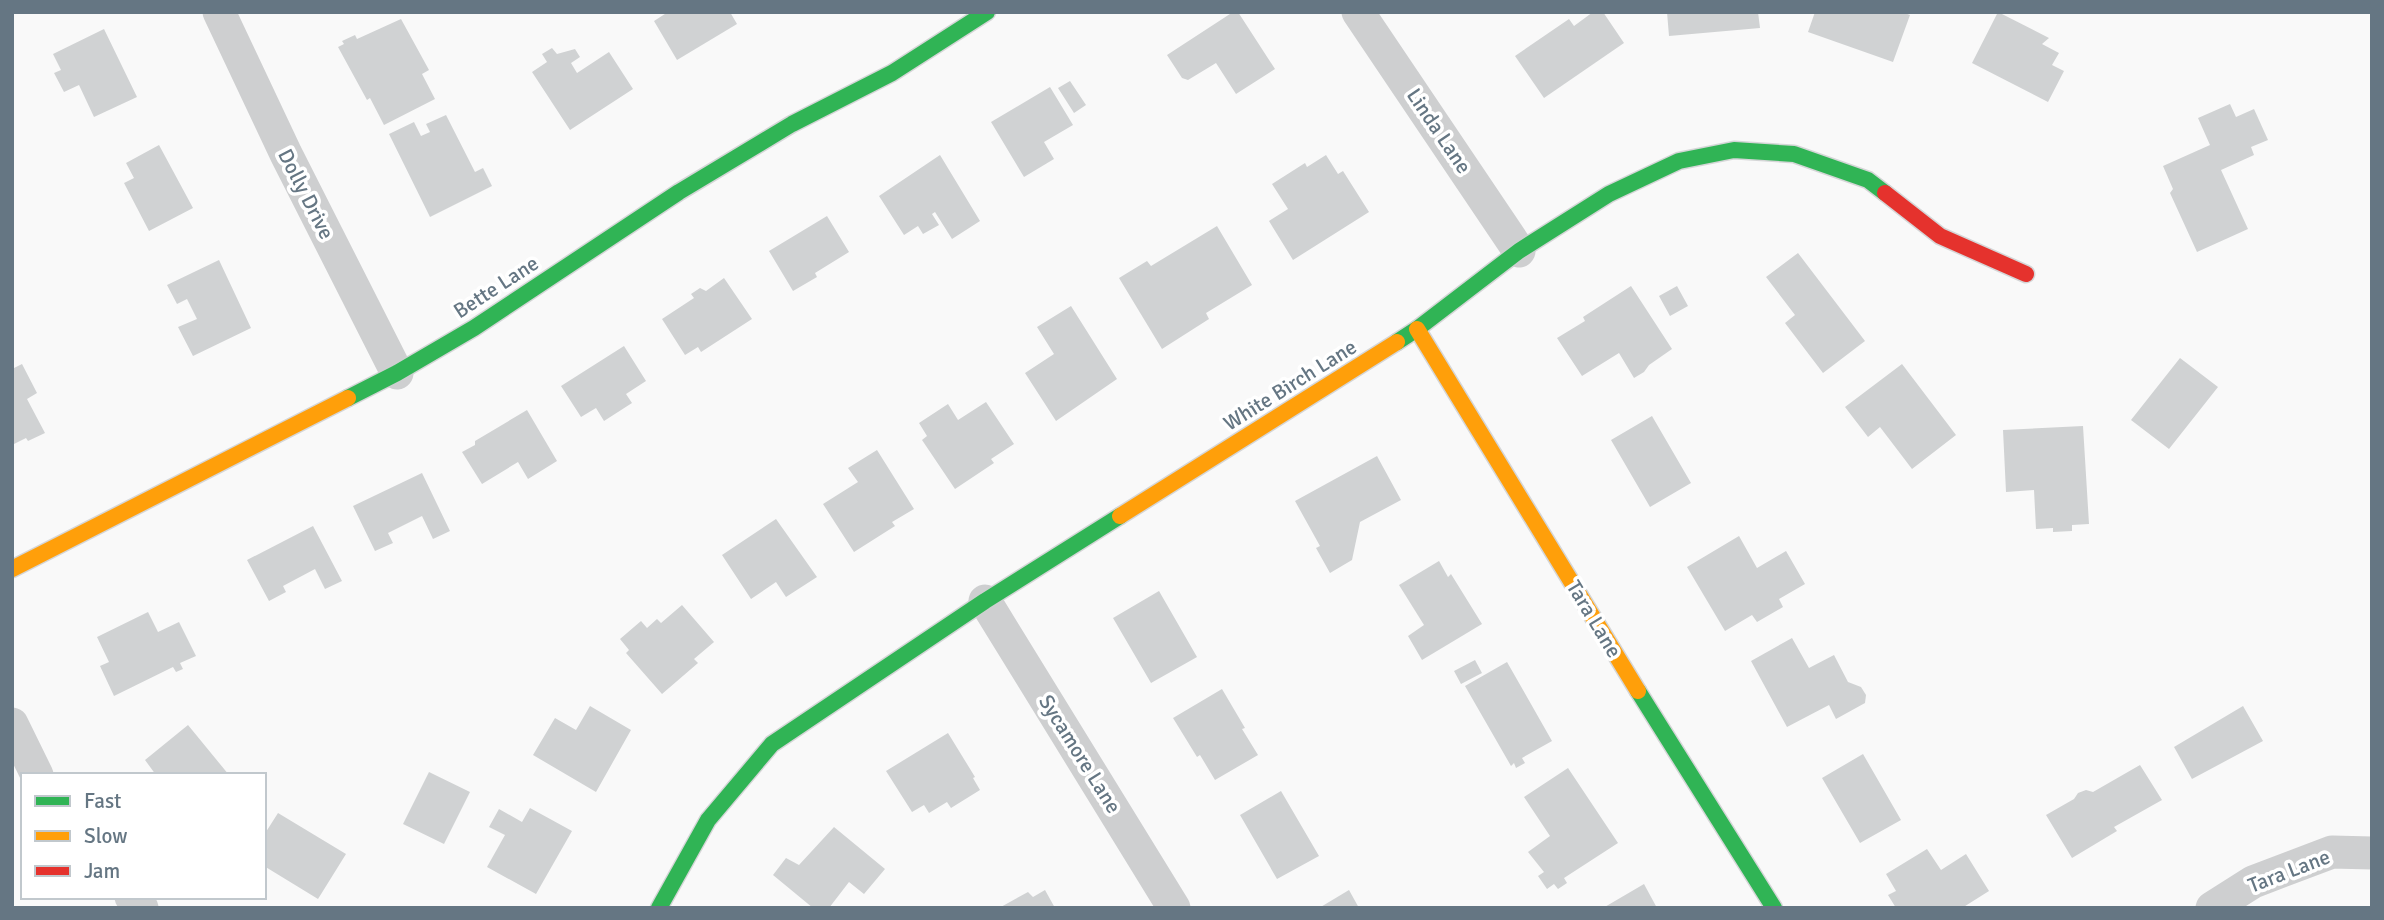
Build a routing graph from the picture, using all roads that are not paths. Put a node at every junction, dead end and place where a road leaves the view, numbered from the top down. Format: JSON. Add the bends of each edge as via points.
{"nodes":[{"id":1,"x":219,"y":12,"type":"edge"},
{"id":2,"x":987,"y":12,"type":"edge"},
{"id":3,"x":1358,"y":12,"type":"edge"},
{"id":4,"x":1519,"y":251,"type":"junction"},
{"id":5,"x":2026,"y":274,"type":"dead end"},
{"id":6,"x":1417,"y":329,"type":"junction"},
{"id":7,"x":397,"y":373,"type":"junction"},
{"id":8,"x":12,"y":569,"type":"edge"},
{"id":9,"x":985,"y":601,"type":"junction"},
{"id":10,"x":12,"y":724,"type":"edge"},
{"id":11,"x":36,"y":773,"type":"edge"},
{"id":12,"x":2372,"y":853,"type":"edge"},
{"id":13,"x":659,"y":908,"type":"edge"},
{"id":14,"x":1174,"y":908,"type":"edge"},
{"id":15,"x":1774,"y":908,"type":"edge"},
{"id":16,"x":2212,"y":908,"type":"edge"}],
"edges":[{"from":1,"to":7,"type":"street","name":"Dolly Drive"},
{"from":2,"to":7,"type":"street","name":"Bette Lane","via":[[892,73],[792,124],[690,186]]},
{"from":3,"to":4,"type":"street","name":"Linda Lane"},
{"from":4,"to":5,"type":"street","name":"White Birch Lane","via":[[1609,194],[1667,166],[1734,150],[1794,154],[1868,180],[1940,236]]},
{"from":4,"to":6,"type":"street","name":"White Birch Lane"},
{"from":6,"to":9,"type":"street","name":"White Birch Lane"},
{"from":6,"to":15,"type":"street","name":"Tara Lane"},
{"from":7,"to":8,"type":"street","name":"Bette Lane"},
{"from":9,"to":13,"type":"street","name":"White Birch Lane","via":[[772,744],[708,820]]},
{"from":9,"to":14,"type":"street","name":"Sycamore Lane"},
{"from":10,"to":11,"type":"street"},
{"from":12,"to":16,"type":"street","name":"Tara Lane","via":[[2332,852],[2253,882]]}]}
